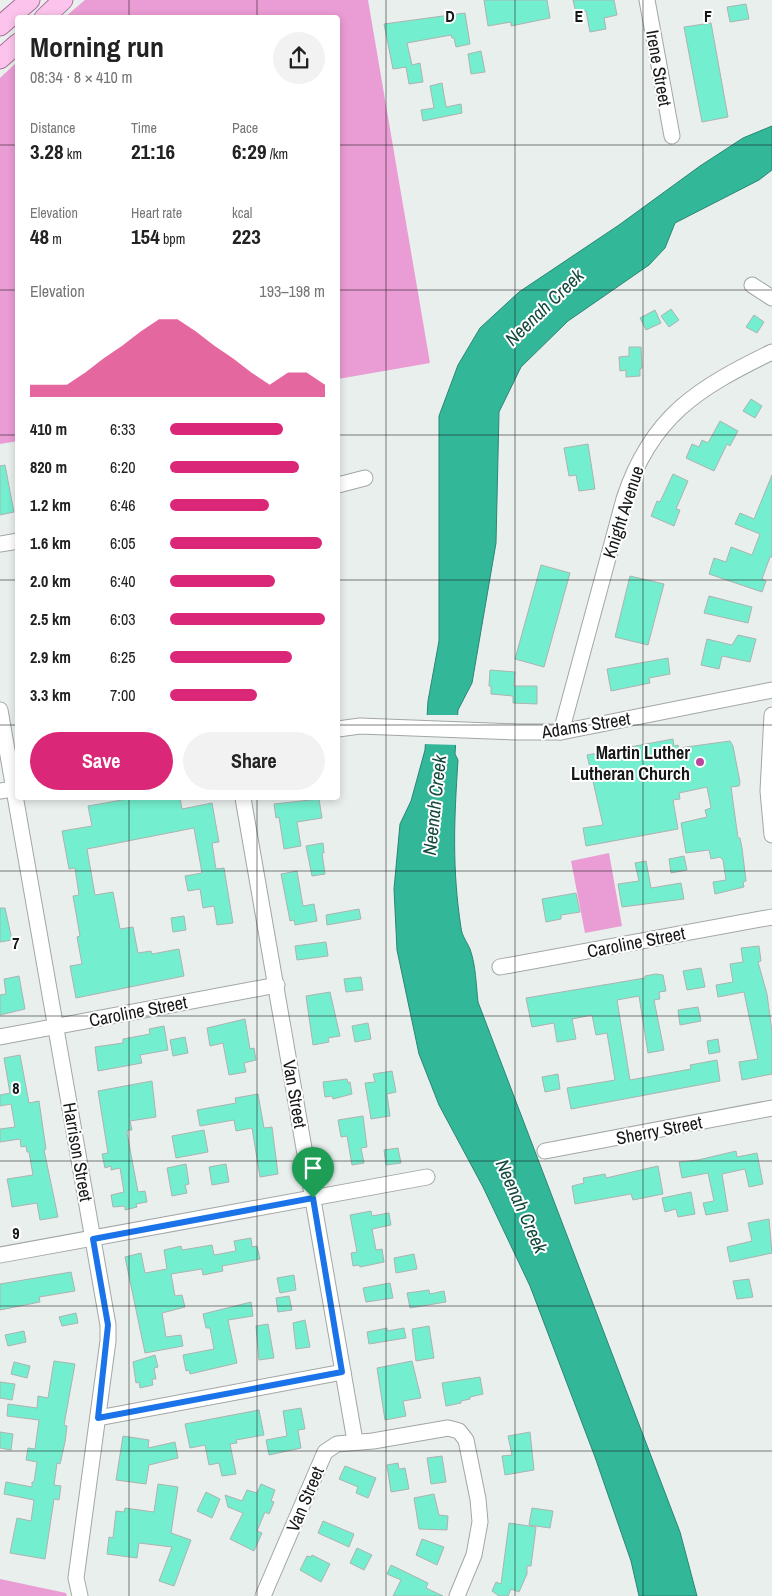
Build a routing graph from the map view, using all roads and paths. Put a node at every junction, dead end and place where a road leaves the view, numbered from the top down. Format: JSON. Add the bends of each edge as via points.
{"nodes":[{"id":1,"x":30,"y":0,"type":"edge"},
{"id":2,"x":63,"y":0,"type":"edge"},
{"id":3,"x":647,"y":0,"type":"edge"},
{"id":4,"x":47,"y":15,"type":"edge"},
{"id":5,"x":0,"y":26,"type":"edge"},
{"id":6,"x":15,"y":46,"type":"edge"},
{"id":7,"x":0,"y":59,"type":"edge"},
{"id":8,"x":672,"y":136,"type":"dead end"},
{"id":9,"x":752,"y":285,"type":"dead end"},
{"id":10,"x":772,"y":298,"type":"edge"},
{"id":11,"x":772,"y":352,"type":"edge"},
{"id":12,"x":365,"y":478,"type":"dead end"},
{"id":13,"x":340,"y":484,"type":"edge"},
{"id":14,"x":15,"y":542,"type":"edge"},
{"id":15,"x":0,"y":544,"type":"edge"},
{"id":16,"x":772,"y":690,"type":"edge"},
{"id":17,"x":0,"y":710,"type":"edge"},
{"id":18,"x":772,"y":715,"type":"edge"},
{"id":19,"x":340,"y":729,"type":"edge"},
{"id":20,"x":561,"y":732,"type":"junction"},
{"id":21,"x":10,"y":789,"type":"edge"},
{"id":22,"x":243,"y":800,"type":"edge"},
{"id":23,"x":772,"y":835,"type":"edge"},
{"id":24,"x":772,"y":917,"type":"edge"},
{"id":25,"x":500,"y":968,"type":"dead end"},
{"id":26,"x":277,"y":984,"type":"junction"},
{"id":27,"x":56,"y":1027,"type":"junction"},
{"id":28,"x":0,"y":1037,"type":"edge"},
{"id":29,"x":772,"y":1108,"type":"edge"},
{"id":30,"x":545,"y":1151,"type":"dead end"},
{"id":31,"x":427,"y":1177,"type":"dead end"},
{"id":32,"x":313,"y":1198,"type":"junction"},
{"id":33,"x":93,"y":1239,"type":"junction"},
{"id":34,"x":0,"y":1255,"type":"edge"},
{"id":35,"x":342,"y":1372,"type":"junction"},
{"id":36,"x":98,"y":1418,"type":"junction"},
{"id":37,"x":355,"y":1441,"type":"junction"},
{"id":38,"x":80,"y":1596,"type":"edge"},
{"id":39,"x":263,"y":1596,"type":"edge"},
{"id":40,"x":457,"y":1596,"type":"edge"}],
"edges":[{"from":1,"to":5,"type":"main road"},
{"from":2,"to":4,"type":"main road"},
{"from":3,"to":8,"type":"street","name":"Irene Street"},
{"from":6,"to":7,"type":"main road"},
{"from":9,"to":10,"type":"street"},
{"from":11,"to":20,"type":"street","name":"Knight Avenue","via":[[724,376],[689,399],[660,429],[637,464],[624,499]]},
{"from":12,"to":13,"type":"street"},
{"from":14,"to":15,"type":"street"},
{"from":16,"to":20,"type":"street","name":"Adams Street"},
{"from":17,"to":21,"type":"street","name":"Harrison Street"},
{"from":18,"to":23,"type":"street","via":[[768,791]]},
{"from":19,"to":20,"type":"street","name":"Adams Street","via":[[360,726]]},
{"from":21,"to":27,"type":"street","name":"Harrison Street"},
{"from":22,"to":26,"type":"street","name":"Van Street"},
{"from":24,"to":25,"type":"street","name":"Caroline Street"},
{"from":26,"to":27,"type":"street","name":"Caroline Street"},
{"from":26,"to":32,"type":"street","name":"Van Street"},
{"from":27,"to":28,"type":"street","name":"Caroline Street"},
{"from":27,"to":33,"type":"street","name":"Harrison Street"},
{"from":29,"to":30,"type":"street","name":"Sherry Street"},
{"from":31,"to":32,"type":"street"},
{"from":32,"to":33,"type":"street"},
{"from":32,"to":35,"type":"street","name":"Van Street"},
{"from":33,"to":34,"type":"street"},
{"from":33,"to":36,"type":"street","name":"Harrison Street","via":[[108,1325]]},
{"from":35,"to":36,"type":"street"},
{"from":35,"to":37,"type":"street","name":"Van Street"},
{"from":36,"to":38,"type":"street","name":"Harrison Street","via":[[76,1578]]},
{"from":37,"to":39,"type":"street","name":"Van Street","via":[[337,1444],[325,1452]]},
{"from":37,"to":40,"type":"street","via":[[453,1429],[466,1440],[480,1522],[474,1555]]}]}
